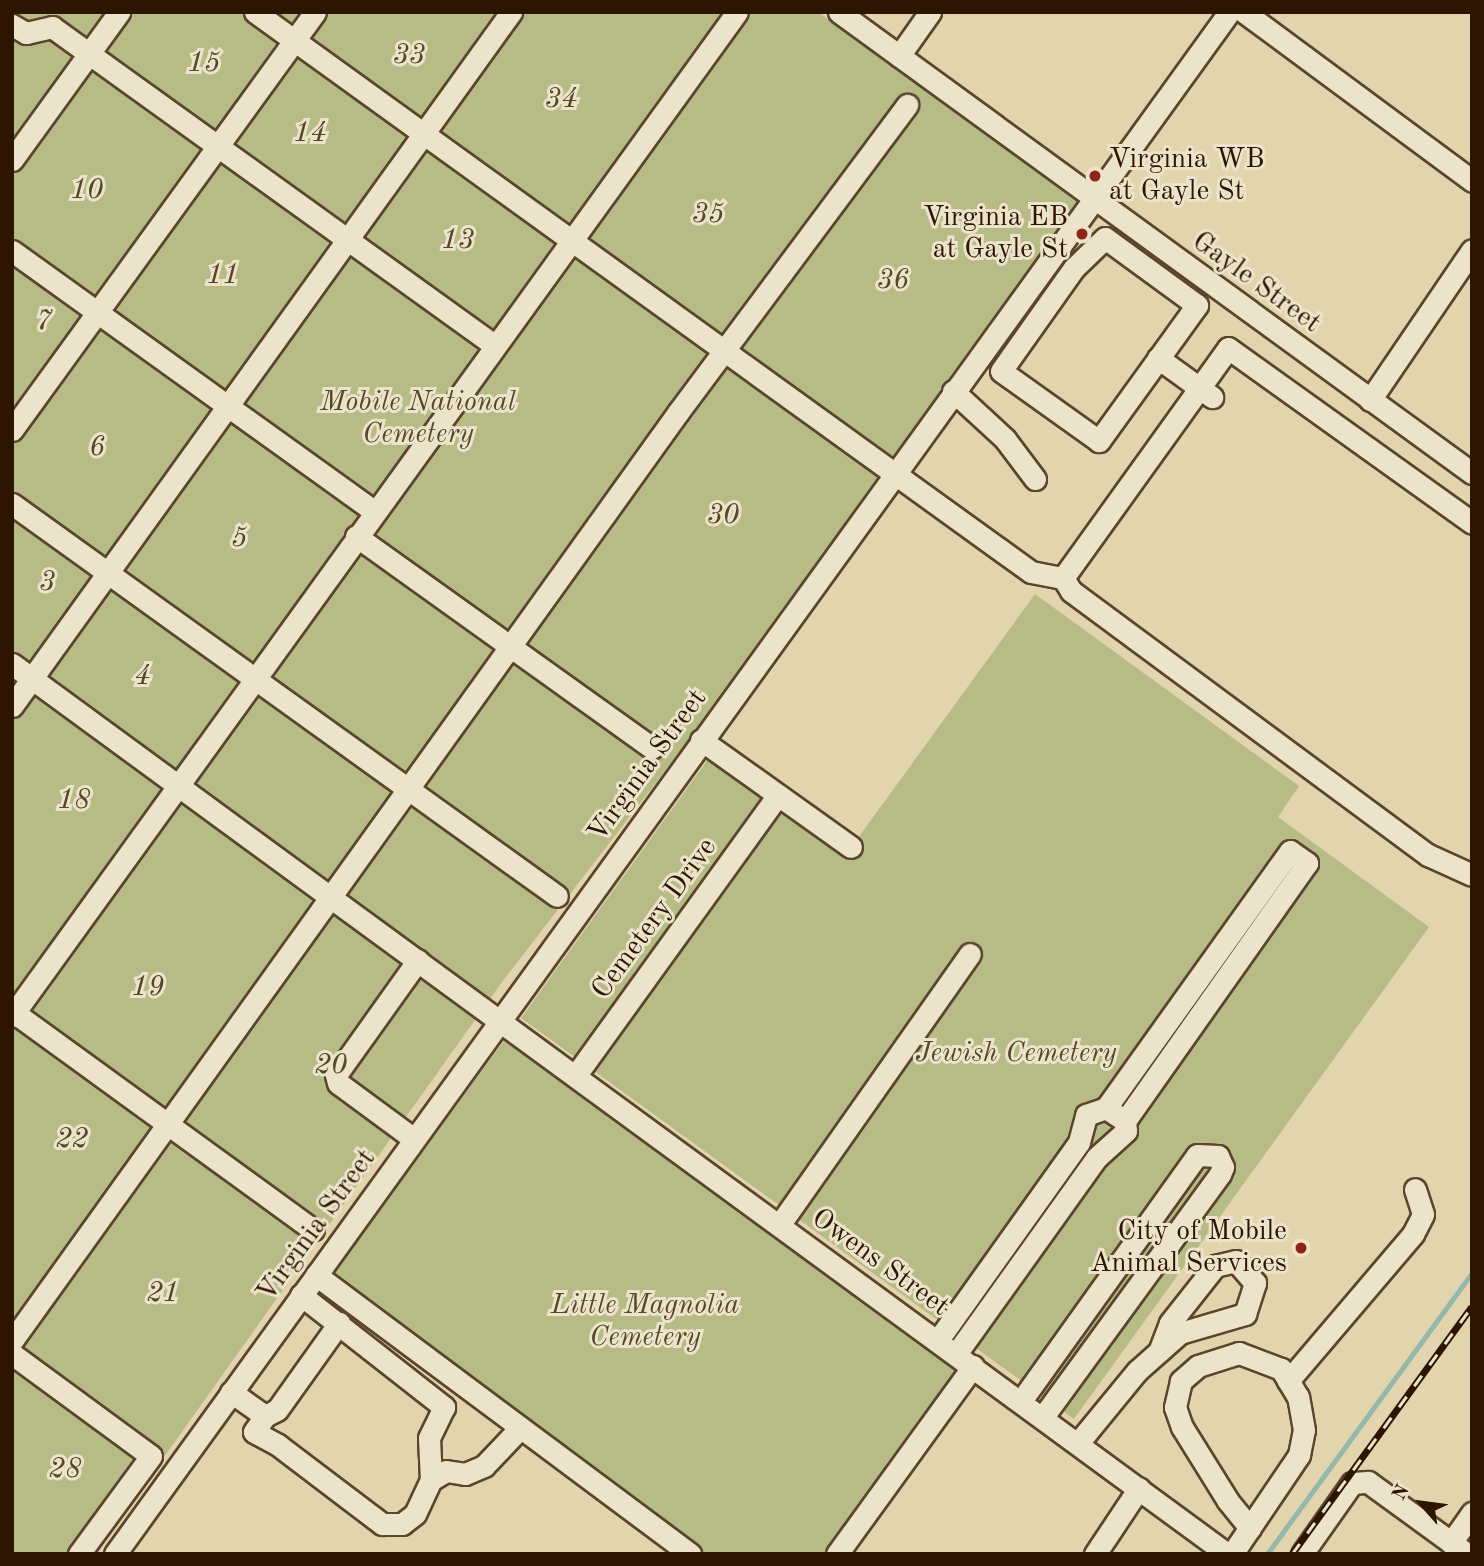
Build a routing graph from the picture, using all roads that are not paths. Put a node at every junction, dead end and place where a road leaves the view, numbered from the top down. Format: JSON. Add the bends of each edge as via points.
{"nodes":[{"id":1,"x":119,"y":12,"type":"edge"},
{"id":2,"x":255,"y":12,"type":"edge"},
{"id":3,"x":315,"y":12,"type":"edge"},
{"id":4,"x":511,"y":12,"type":"edge"},
{"id":5,"x":737,"y":12,"type":"edge"},
{"id":6,"x":839,"y":12,"type":"edge"},
{"id":7,"x":930,"y":12,"type":"edge"},
{"id":8,"x":1229,"y":12,"type":"edge"},
{"id":9,"x":1244,"y":12,"type":"edge"},
{"id":10,"x":12,"y":24,"type":"edge"},
{"id":11,"x":294,"y":40,"type":"junction"},
{"id":12,"x":89,"y":54,"type":"junction"},
{"id":13,"x":899,"y":56,"type":"junction"},
{"id":14,"x":907,"y":105,"type":"dead end"},
{"id":15,"x":422,"y":134,"type":"junction"},
{"id":16,"x":218,"y":145,"type":"junction"},
{"id":17,"x":12,"y":160,"type":"edge"},
{"id":18,"x":1472,"y":181,"type":"edge"},
{"id":19,"x":1094,"y":199,"type":"junction"},
{"id":20,"x":348,"y":238,"type":"junction"},
{"id":21,"x":569,"y":242,"type":"junction"},
{"id":22,"x":1472,"y":250,"type":"edge"},
{"id":23,"x":12,"y":251,"type":"edge"},
{"id":24,"x":97,"y":312,"type":"junction"},
{"id":25,"x":1291,"y":344,"type":"junction"},
{"id":26,"x":494,"y":345,"type":"junction"},
{"id":27,"x":725,"y":353,"type":"junction"},
{"id":28,"x":1158,"y":358,"type":"junction"},
{"id":29,"x":1267,"y":373,"type":"junction"},
{"id":30,"x":953,"y":391,"type":"junction"},
{"id":31,"x":1206,"y":392,"type":"junction"},
{"id":32,"x":1370,"y":400,"type":"junction"},
{"id":33,"x":228,"y":406,"type":"junction"},
{"id":34,"x":12,"y":430,"type":"edge"},
{"id":35,"x":1472,"y":473,"type":"edge"},
{"id":36,"x":893,"y":474,"type":"junction"},
{"id":37,"x":1035,"y":479,"type":"dead end"},
{"id":38,"x":12,"y":504,"type":"edge"},
{"id":39,"x":374,"y":511,"type":"junction"},
{"id":40,"x":1472,"y":523,"type":"edge"},
{"id":41,"x":356,"y":536,"type":"junction"},
{"id":42,"x":108,"y":573,"type":"junction"},
{"id":43,"x":1063,"y":578,"type":"junction"},
{"id":44,"x":512,"y":647,"type":"junction"},
{"id":45,"x":12,"y":664,"type":"edge"},
{"id":46,"x":32,"y":679,"type":"junction"},
{"id":47,"x":254,"y":679,"type":"junction"},
{"id":48,"x":12,"y":706,"type":"edge"},
{"id":49,"x":701,"y":740,"type":"junction"},
{"id":50,"x":652,"y":748,"type":"dead end"},
{"id":51,"x":179,"y":785,"type":"junction"},
{"id":52,"x":410,"y":790,"type":"junction"},
{"id":53,"x":778,"y":795,"type":"junction"},
{"id":54,"x":851,"y":847,"type":"dead end"},
{"id":55,"x":1472,"y":875,"type":"edge"},
{"id":56,"x":557,"y":896,"type":"dead end"},
{"id":57,"x":332,"y":898,"type":"junction"},
{"id":58,"x":970,"y":954,"type":"dead end"},
{"id":59,"x":418,"y":960,"type":"junction"},
{"id":60,"x":13,"y":1013,"type":"edge"},
{"id":61,"x":500,"y":1019,"type":"junction"},
{"id":62,"x":576,"y":1075,"type":"junction"},
{"id":63,"x":1106,"y":1108,"type":"junction"},
{"id":64,"x":1125,"y":1121,"type":"junction"},
{"id":65,"x":168,"y":1124,"type":"junction"},
{"id":66,"x":414,"y":1139,"type":"junction"},
{"id":67,"x":1416,"y":1189,"type":"dead end"},
{"id":68,"x":780,"y":1224,"type":"junction"},
{"id":69,"x":313,"y":1230,"type":"dead end"},
{"id":70,"x":316,"y":1275,"type":"junction"},
{"id":71,"x":301,"y":1295,"type":"junction"},
{"id":72,"x":339,"y":1323,"type":"junction"},
{"id":73,"x":937,"y":1340,"type":"junction"},
{"id":74,"x":12,"y":1341,"type":"edge"},
{"id":75,"x":1160,"y":1349,"type":"junction"},
{"id":76,"x":415,"y":1350,"type":"junction"},
{"id":77,"x":12,"y":1353,"type":"edge"},
{"id":78,"x":964,"y":1360,"type":"junction"},
{"id":79,"x":400,"y":1374,"type":"junction"},
{"id":80,"x":1288,"y":1381,"type":"junction"},
{"id":81,"x":231,"y":1392,"type":"junction"},
{"id":82,"x":1021,"y":1401,"type":"junction"},
{"id":83,"x":265,"y":1416,"type":"junction"},
{"id":84,"x":1043,"y":1418,"type":"junction"},
{"id":85,"x":520,"y":1427,"type":"junction"},
{"id":86,"x":1078,"y":1443,"type":"junction"},
{"id":87,"x":431,"y":1480,"type":"junction"},
{"id":88,"x":1139,"y":1488,"type":"junction"},
{"id":89,"x":1472,"y":1513,"type":"edge"},
{"id":90,"x":1250,"y":1528,"type":"junction"},
{"id":91,"x":666,"y":1547,"type":"edge"},
{"id":92,"x":1459,"y":1548,"type":"edge"},
{"id":93,"x":79,"y":1554,"type":"edge"},
{"id":94,"x":115,"y":1554,"type":"edge"},
{"id":95,"x":690,"y":1554,"type":"edge"},
{"id":96,"x":837,"y":1554,"type":"edge"},
{"id":97,"x":1095,"y":1554,"type":"edge"},
{"id":98,"x":1230,"y":1554,"type":"edge"},
{"id":99,"x":1301,"y":1554,"type":"edge"}],
"edges":[{"from":1,"to":12,"type":"street"},
{"from":2,"to":11,"type":"street"},
{"from":3,"to":11,"type":"street"},
{"from":4,"to":15,"type":"street"},
{"from":5,"to":21,"type":"street"},
{"from":6,"to":13,"type":"street","name":"Gayle Street"},
{"from":7,"to":13,"type":"street"},
{"from":8,"to":19,"type":"street","name":"Virginia Street"},
{"from":9,"to":18,"type":"street"},
{"from":10,"to":12,"type":"street","via":[[26,33],[52,27]]},
{"from":11,"to":15,"type":"street"},
{"from":11,"to":16,"type":"street"},
{"from":12,"to":16,"type":"street"},
{"from":12,"to":17,"type":"street"},
{"from":13,"to":19,"type":"street","name":"Gayle Street"},
{"from":14,"to":27,"type":"street"},
{"from":15,"to":20,"type":"street"},
{"from":15,"to":21,"type":"street"},
{"from":16,"to":20,"type":"street"},
{"from":16,"to":24,"type":"street"},
{"from":19,"to":25,"type":"street","name":"Gayle Street"},
{"from":19,"to":30,"type":"street","name":"Virginia Street"},
{"from":20,"to":26,"type":"street"},
{"from":20,"to":33,"type":"street"},
{"from":21,"to":26,"type":"street"},
{"from":21,"to":27,"type":"street"},
{"from":22,"to":32,"type":"street"},
{"from":23,"to":24,"type":"street"},
{"from":24,"to":33,"type":"street"},
{"from":24,"to":34,"type":"street"},
{"from":25,"to":29,"type":"street"},
{"from":25,"to":32,"type":"street","name":"Gayle Street"},
{"from":26,"to":39,"type":"street"},
{"from":27,"to":36,"type":"street"},
{"from":27,"to":44,"type":"street"},
{"from":28,"to":28,"type":"street","via":[[1197,305],[1104,239],[1074,268],[1001,371],[1098,441]]},
{"from":28,"to":31,"type":"street"},
{"from":29,"to":31,"type":"street","via":[[1228,348]]},
{"from":29,"to":40,"type":"street"},
{"from":30,"to":36,"type":"street","name":"Virginia Street"},
{"from":30,"to":37,"type":"street","via":[[1005,439]]},
{"from":31,"to":43,"type":"street"},
{"from":32,"to":35,"type":"street","name":"Gayle Street"},
{"from":33,"to":39,"type":"street"},
{"from":33,"to":42,"type":"street"},
{"from":36,"to":43,"type":"street","via":[[1031,572]]},
{"from":36,"to":49,"type":"street","name":"Virginia Street"},
{"from":38,"to":42,"type":"street"},
{"from":39,"to":41,"type":"street"},
{"from":41,"to":44,"type":"street"},
{"from":41,"to":47,"type":"street"},
{"from":42,"to":46,"type":"street"},
{"from":42,"to":47,"type":"street"},
{"from":43,"to":55,"type":"street","via":[[1071,591],[1428,855]]},
{"from":44,"to":50,"type":"street"},
{"from":44,"to":52,"type":"street"},
{"from":45,"to":46,"type":"street","name":"Owens Street"},
{"from":46,"to":48,"type":"street"},
{"from":46,"to":51,"type":"street","name":"Owens Street"},
{"from":47,"to":51,"type":"street"},
{"from":47,"to":52,"type":"street"},
{"from":49,"to":53,"type":"street"},
{"from":49,"to":61,"type":"street","name":"Virginia Street"},
{"from":51,"to":57,"type":"street","name":"Owens Street"},
{"from":51,"to":60,"type":"street"},
{"from":52,"to":56,"type":"street"},
{"from":52,"to":57,"type":"street"},
{"from":53,"to":54,"type":"street"},
{"from":53,"to":62,"type":"street","name":"Cemetery Drive"},
{"from":57,"to":59,"type":"street","name":"Owens Street"},
{"from":57,"to":65,"type":"street"},
{"from":58,"to":68,"type":"street"},
{"from":59,"to":61,"type":"street","name":"Owens Street"},
{"from":59,"to":66,"type":"street","via":[[336,1075],[338,1083]]},
{"from":60,"to":65,"type":"street"},
{"from":61,"to":62,"type":"street","name":"Owens Street"},
{"from":61,"to":66,"type":"street","name":"Virginia Street"},
{"from":62,"to":68,"type":"street","name":"Owens Street"},
{"from":63,"to":64,"type":"street"},
{"from":63,"to":64,"type":"street","via":[[1290,851],[1299,857],[1307,863]]},
{"from":63,"to":73,"type":"street","via":[[1086,1115],[1079,1142]]},
{"from":64,"to":78,"type":"street","via":[[1126,1131],[1097,1157]]},
{"from":65,"to":69,"type":"street"},
{"from":65,"to":74,"type":"street"},
{"from":66,"to":70,"type":"street","name":"Virginia Street"},
{"from":67,"to":80,"type":"street","via":[[1423,1214],[1413,1234]]},
{"from":68,"to":73,"type":"street","name":"Owens Street"},
{"from":70,"to":71,"type":"street","name":"Virginia Street"},
{"from":70,"to":76,"type":"street"},
{"from":71,"to":72,"type":"street"},
{"from":71,"to":81,"type":"street","name":"Virginia Street"},
{"from":72,"to":79,"type":"street"},
{"from":72,"to":83,"type":"street","via":[[277,1410]]},
{"from":73,"to":78,"type":"street","name":"Owens Street"},
{"from":75,"to":75,"type":"street","via":[[1180,1333],[1245,1314],[1255,1283],[1236,1261],[1215,1266],[1170,1322]]},
{"from":75,"to":86,"type":"street"},
{"from":76,"to":79,"type":"street"},
{"from":76,"to":85,"type":"street"},
{"from":77,"to":93,"type":"street","via":[[151,1456]]},
{"from":78,"to":82,"type":"street","name":"Owens Street"},
{"from":78,"to":96,"type":"street"},
{"from":79,"to":87,"type":"street","via":[[444,1407],[429,1438]]},
{"from":80,"to":90,"type":"street","via":[[1298,1397],[1304,1430],[1299,1455]]},
{"from":80,"to":90,"type":"street","via":[[1281,1369],[1239,1353],[1198,1366],[1181,1381],[1175,1407],[1182,1427]]},
{"from":81,"to":83,"type":"street"},
{"from":81,"to":94,"type":"street","name":"Virginia Street"},
{"from":82,"to":84,"type":"street","name":"Owens Street"},
{"from":82,"to":84,"type":"street","via":[[1197,1155],[1218,1156],[1223,1167],[1220,1174]]},
{"from":83,"to":87,"type":"street","via":[[254,1432],[382,1524],[402,1524],[415,1514]]},
{"from":84,"to":86,"type":"street","name":"Owens Street"},
{"from":85,"to":87,"type":"street","via":[[484,1466],[465,1474],[446,1471]]},
{"from":85,"to":91,"type":"street"},
{"from":86,"to":88,"type":"street","name":"Owens Street"},
{"from":88,"to":97,"type":"street"},
{"from":88,"to":98,"type":"street","name":"Owens Street"},
{"from":89,"to":92,"type":"street"},
{"from":90,"to":98,"type":"street"},
{"from":91,"to":95,"type":"street"},
{"from":92,"to":99,"type":"street","via":[[1368,1482],[1352,1483]]}]}
